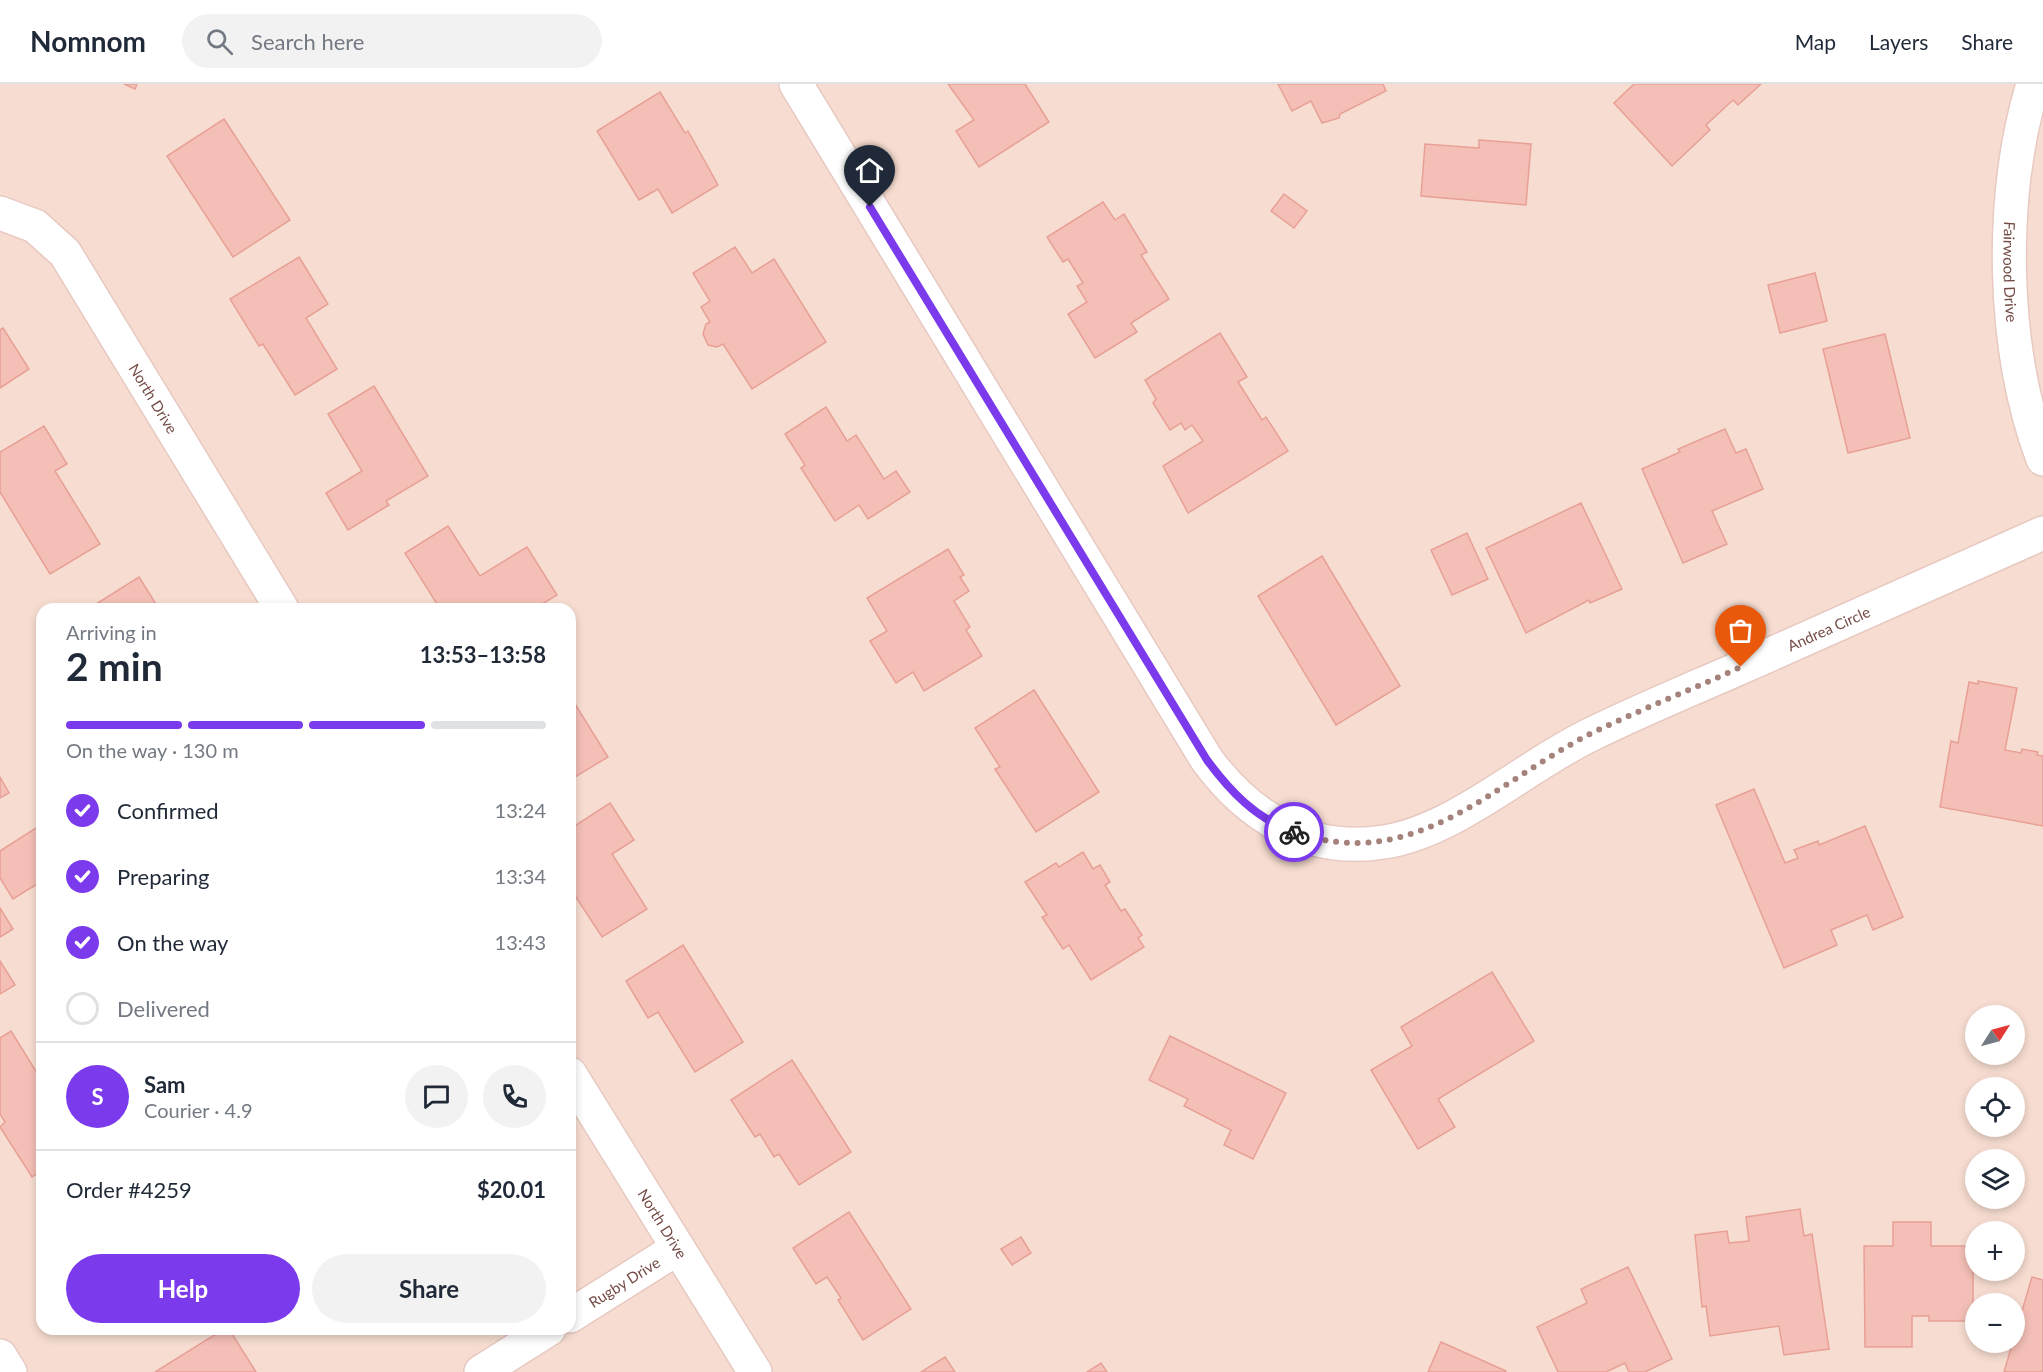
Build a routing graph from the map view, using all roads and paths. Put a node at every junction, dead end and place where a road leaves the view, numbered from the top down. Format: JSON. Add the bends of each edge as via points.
{"nodes":[{"id":1,"x":796,"y":84,"type":"edge"},
{"id":2,"x":2033,"y":84,"type":"edge"},
{"id":3,"x":0,"y":213,"type":"edge"},
{"id":4,"x":2043,"y":459,"type":"edge"},
{"id":5,"x":2043,"y":533,"type":"edge"},
{"id":6,"x":278,"y":603,"type":"edge"},
{"id":7,"x":576,"y":1084,"type":"edge"},
{"id":8,"x":678,"y":1248,"type":"junction"},
{"id":9,"x":576,"y":1312,"type":"edge"},
{"id":10,"x":540,"y":1335,"type":"edge"},
{"id":11,"x":0,"y":1356,"type":"edge"},
{"id":12,"x":10,"y":1372,"type":"edge"},
{"id":13,"x":481,"y":1372,"type":"edge"},
{"id":14,"x":755,"y":1372,"type":"edge"}],
"edges":[{"from":1,"to":5,"type":"street","name":"Andrea Circle","via":[[1207,760],[1227,787],[1283,828],[1316,839],[1350,844],[1384,842],[1418,833],[1590,735]]},
{"from":2,"to":4,"type":"street","name":"Fairwood Drive","via":[[2016,158],[2010,212],[2009,289],[2028,411]]},
{"from":3,"to":6,"type":"street","name":"North Drive","via":[[35,226],[65,254]]},
{"from":7,"to":8,"type":"street","name":"North Drive"},
{"from":8,"to":9,"type":"street","name":"Rugby Drive"},
{"from":8,"to":14,"type":"street","name":"North Drive"},
{"from":10,"to":13,"type":"street"},
{"from":11,"to":12,"type":"street"}]}
